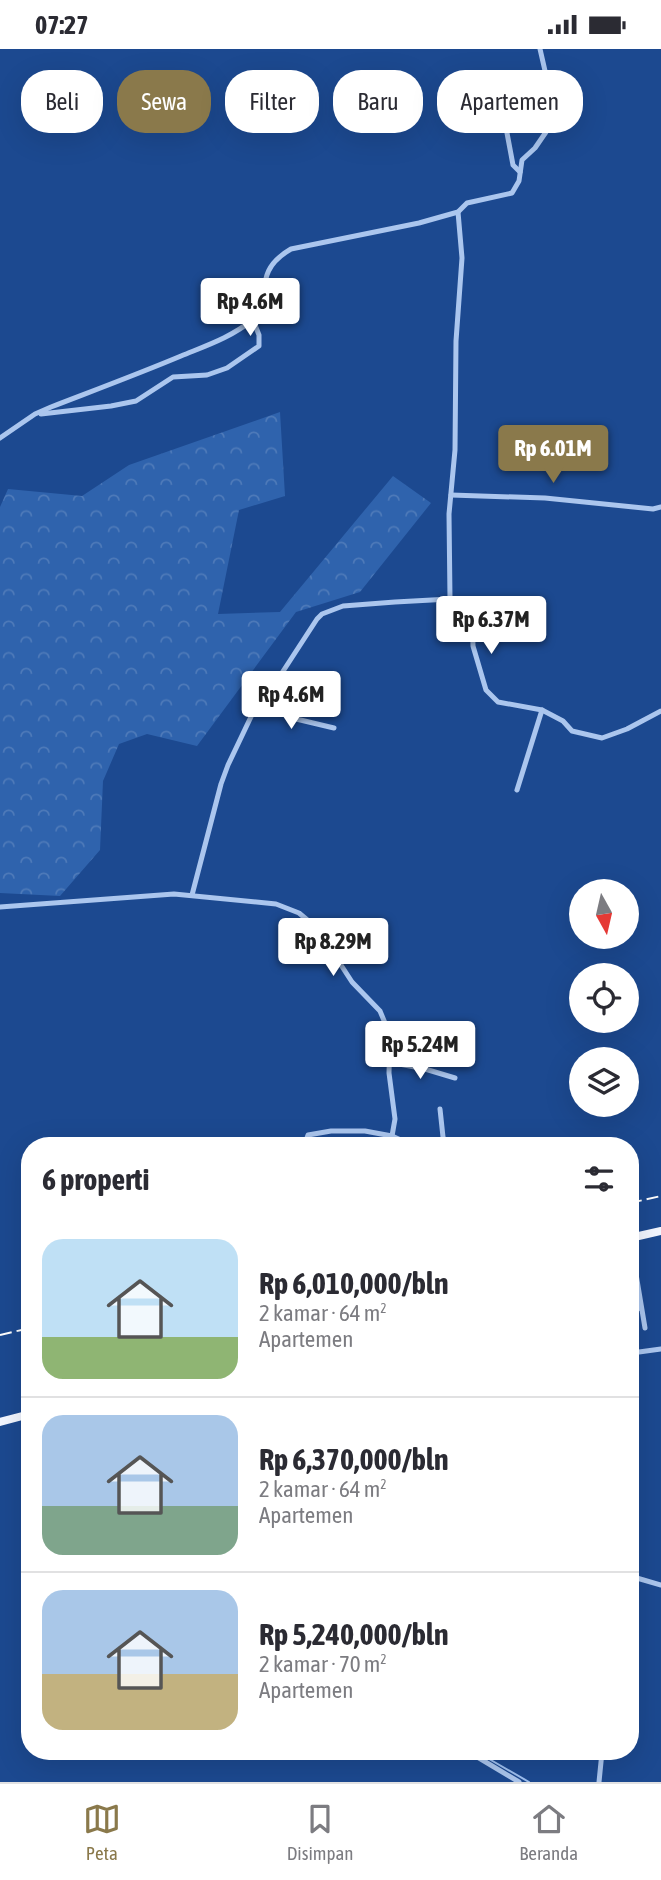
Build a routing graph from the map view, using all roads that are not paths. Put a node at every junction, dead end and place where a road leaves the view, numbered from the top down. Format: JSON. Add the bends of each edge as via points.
{"nodes":[{"id":1,"x":540,"y":49,"type":"edge"},
{"id":2,"x":507,"y":133,"type":"dead end"},
{"id":3,"x":520,"y":172,"type":"junction"},
{"id":4,"x":458,"y":212,"type":"junction"},
{"id":5,"x":253,"y":320,"type":"junction"},
{"id":6,"x":35,"y":414,"type":"junction"},
{"id":7,"x":0,"y":437,"type":"edge"},
{"id":8,"x":451,"y":495,"type":"junction"},
{"id":9,"x":661,"y":506,"type":"edge"},
{"id":10,"x":450,"y":599,"type":"junction"},
{"id":11,"x":259,"y":700,"type":"junction"},
{"id":12,"x":542,"y":710,"type":"junction"},
{"id":13,"x":661,"y":711,"type":"edge"},
{"id":14,"x":334,"y":728,"type":"dead end"},
{"id":15,"x":517,"y":790,"type":"dead end"},
{"id":16,"x":192,"y":895,"type":"junction"},
{"id":17,"x":0,"y":907,"type":"edge"},
{"id":18,"x":389,"y":1062,"type":"junction"},
{"id":19,"x":455,"y":1078,"type":"dead end"},
{"id":20,"x":440,"y":1109,"type":"dead end"},
{"id":21,"x":392,"y":1136,"type":"joint"},
{"id":22,"x":307,"y":1137,"type":"edge"},
{"id":23,"x":443,"y":1137,"type":"edge"},
{"id":24,"x":661,"y":1231,"type":"edge"},
{"id":25,"x":639,"y":1236,"type":"edge"},
{"id":26,"x":639,"y":1295,"type":"edge"},
{"id":27,"x":641,"y":1308,"type":"joint"},
{"id":28,"x":645,"y":1328,"type":"dead end"},
{"id":29,"x":661,"y":1349,"type":"edge"},
{"id":30,"x":639,"y":1352,"type":"edge"},
{"id":31,"x":21,"y":1416,"type":"edge"},
{"id":32,"x":0,"y":1422,"type":"edge"},
{"id":33,"x":639,"y":1579,"type":"edge"},
{"id":34,"x":661,"y":1585,"type":"edge"},
{"id":35,"x":482,"y":1760,"type":"edge"},
{"id":36,"x":601,"y":1760,"type":"edge"},
{"id":37,"x":519,"y":1782,"type":"edge"},
{"id":38,"x":598,"y":1782,"type":"edge"}],
"edges":[{"from":1,"to":3,"type":"street","via":[[555,107],[546,132],[522,160]]},
{"from":2,"to":3,"type":"street","via":[[513,165]]},
{"from":3,"to":4,"type":"street","via":[[512,193],[467,203]]},
{"from":4,"to":5,"type":"street","via":[[291,249],[265,274],[261,309]]},
{"from":4,"to":8,"type":"street","via":[[461,279]]},
{"from":5,"to":6,"type":"street","via":[[227,337]]},
{"from":5,"to":6,"type":"street","via":[[260,339],[258,348],[216,372],[173,377],[124,404]]},
{"from":6,"to":7,"type":"street"},
{"from":8,"to":9,"type":"street"},
{"from":8,"to":10,"type":"street"},
{"from":10,"to":11,"type":"street","via":[[342,606],[322,614]]},
{"from":10,"to":12,"type":"street","via":[[472,606],[473,646],[488,695],[502,704]]},
{"from":11,"to":14,"type":"street","via":[[292,718]]},
{"from":11,"to":16,"type":"street","via":[[224,774]]},
{"from":12,"to":13,"type":"street","via":[[572,731],[602,738]]},
{"from":12,"to":15,"type":"street"},
{"from":16,"to":17,"type":"street"},
{"from":16,"to":18,"type":"street","via":[[276,904],[310,921],[352,982],[380,1011],[390,1035]]},
{"from":18,"to":19,"type":"street"},
{"from":18,"to":21,"type":"street"},
{"from":20,"to":23,"type":"street"},
{"from":21,"to":22,"type":"street","via":[[324,1131]]},
{"from":24,"to":25,"type":"main road"},
{"from":26,"to":27,"type":"street"},
{"from":27,"to":28,"type":"street"},
{"from":29,"to":30,"type":"street"},
{"from":31,"to":32,"type":"main road"},
{"from":33,"to":34,"type":"street"},
{"from":35,"to":37,"type":"street"},
{"from":36,"to":38,"type":"street"}]}
